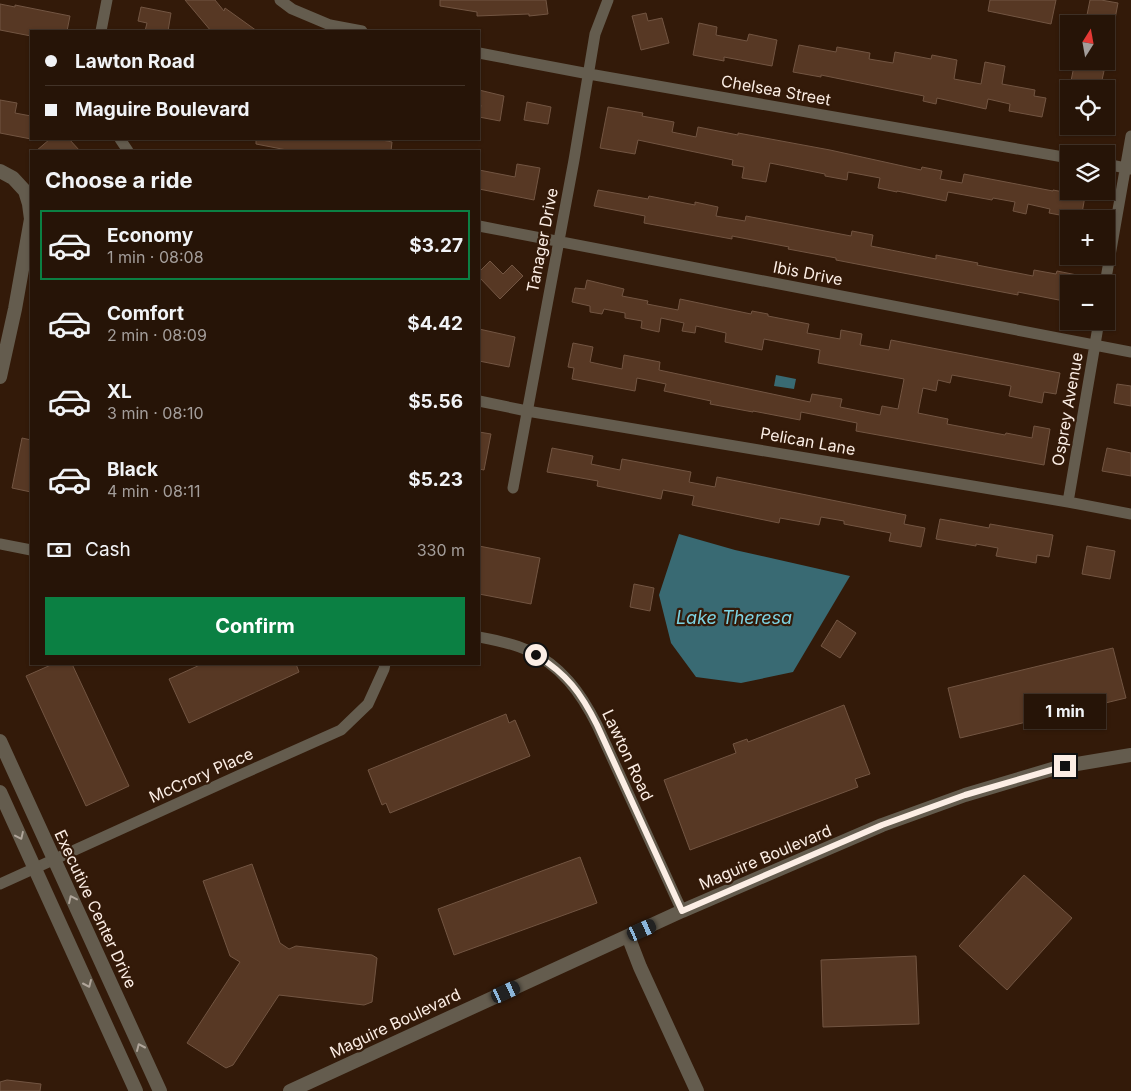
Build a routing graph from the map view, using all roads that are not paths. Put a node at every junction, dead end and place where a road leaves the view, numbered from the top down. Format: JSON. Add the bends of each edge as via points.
{"nodes":[{"id":1,"x":107,"y":0,"type":"edge"},
{"id":2,"x":280,"y":0,"type":"edge"},
{"id":3,"x":608,"y":0,"type":"edge"},
{"id":4,"x":101,"y":30,"type":"edge"},
{"id":5,"x":357,"y":30,"type":"edge"},
{"id":6,"x":480,"y":53,"type":"edge"},
{"id":7,"x":589,"y":74,"type":"junction"},
{"id":8,"x":1131,"y":136,"type":"edge"},
{"id":9,"x":1060,"y":156,"type":"edge"},
{"id":10,"x":1115,"y":166,"type":"edge"},
{"id":11,"x":1128,"y":168,"type":"edge"},
{"id":12,"x":0,"y":171,"type":"edge"},
{"id":13,"x":30,"y":212,"type":"edge"},
{"id":14,"x":30,"y":225,"type":"edge"},
{"id":15,"x":480,"y":226,"type":"edge"},
{"id":16,"x":558,"y":241,"type":"junction"},
{"id":17,"x":1108,"y":275,"type":"edge"},
{"id":18,"x":1098,"y":330,"type":"edge"},
{"id":19,"x":1095,"y":345,"type":"junction"},
{"id":20,"x":1131,"y":352,"type":"edge"},
{"id":21,"x":0,"y":377,"type":"edge"},
{"id":22,"x":480,"y":401,"type":"edge"},
{"id":23,"x":527,"y":411,"type":"junction"},
{"id":24,"x":513,"y":488,"type":"dead end"},
{"id":25,"x":1068,"y":502,"type":"junction"},
{"id":26,"x":1131,"y":514,"type":"edge"},
{"id":27,"x":0,"y":544,"type":"edge"},
{"id":28,"x":30,"y":550,"type":"edge"},
{"id":29,"x":480,"y":637,"type":"edge"},
{"id":30,"x":385,"y":665,"type":"edge"},
{"id":31,"x":0,"y":741,"type":"edge"},
{"id":32,"x":1131,"y":755,"type":"edge"},
{"id":33,"x":0,"y":792,"type":"edge"},
{"id":34,"x":54,"y":859,"type":"junction"},
{"id":35,"x":35,"y":868,"type":"junction"},
{"id":36,"x":0,"y":884,"type":"edge"},
{"id":37,"x":682,"y":911,"type":"junction"},
{"id":38,"x":628,"y":936,"type":"junction"},
{"id":39,"x":136,"y":1091,"type":"edge"},
{"id":40,"x":160,"y":1091,"type":"edge"},
{"id":41,"x":290,"y":1091,"type":"edge"},
{"id":42,"x":697,"y":1091,"type":"edge"}],
"edges":[{"from":1,"to":4,"type":"street"},
{"from":2,"to":5,"type":"street","via":[[292,9],[330,25]]},
{"from":3,"to":7,"type":"street","name":"Tanager Drive","via":[[594,34]]},
{"from":6,"to":7,"type":"street","name":"Chelsea Street"},
{"from":7,"to":9,"type":"street","name":"Chelsea Street"},
{"from":7,"to":16,"type":"street","name":"Tanager Drive"},
{"from":8,"to":11,"type":"street"},
{"from":10,"to":11,"type":"street"},
{"from":11,"to":17,"type":"street"},
{"from":12,"to":13,"type":"street","via":[[13,178],[25,191]]},
{"from":14,"to":21,"type":"street","via":[[16,309]]},
{"from":15,"to":16,"type":"street","name":"Ibis Drive"},
{"from":16,"to":19,"type":"street","name":"Ibis Drive"},
{"from":16,"to":23,"type":"street","name":"Tanager Drive"},
{"from":18,"to":19,"type":"street","name":"Osprey Avenue"},
{"from":19,"to":20,"type":"street","name":"Ibis Drive"},
{"from":19,"to":25,"type":"street","name":"Osprey Avenue"},
{"from":22,"to":23,"type":"street","name":"Pelican Lane"},
{"from":23,"to":24,"type":"street","name":"Tanager Drive"},
{"from":23,"to":25,"type":"street","name":"Pelican Lane"},
{"from":25,"to":26,"type":"street","name":"Pelican Lane"},
{"from":27,"to":28,"type":"street"},
{"from":29,"to":37,"type":"street","name":"Lawton Road","via":[[516,646],[536,655],[563,674],[578,691],[597,725]]},
{"from":30,"to":34,"type":"street","name":"McCrory Place","via":[[368,704],[342,730]]},
{"from":31,"to":34,"type":"street","name":"Executive Center Drive"},
{"from":32,"to":37,"type":"street","name":"Maguire Boulevard","via":[[1059,767],[965,795],[882,825]]},
{"from":33,"to":35,"type":"street","one_way":true},
{"from":34,"to":35,"type":"street","name":"McCrory Place"},
{"from":40,"to":34,"type":"street","name":"Executive Center Drive","one_way":true},
{"from":35,"to":36,"type":"street","name":"McCrory Place"},
{"from":35,"to":39,"type":"street","one_way":true},
{"from":37,"to":38,"type":"street","name":"Maguire Boulevard"},
{"from":38,"to":41,"type":"street","name":"Maguire Boulevard"},
{"from":38,"to":42,"type":"street"}]}
